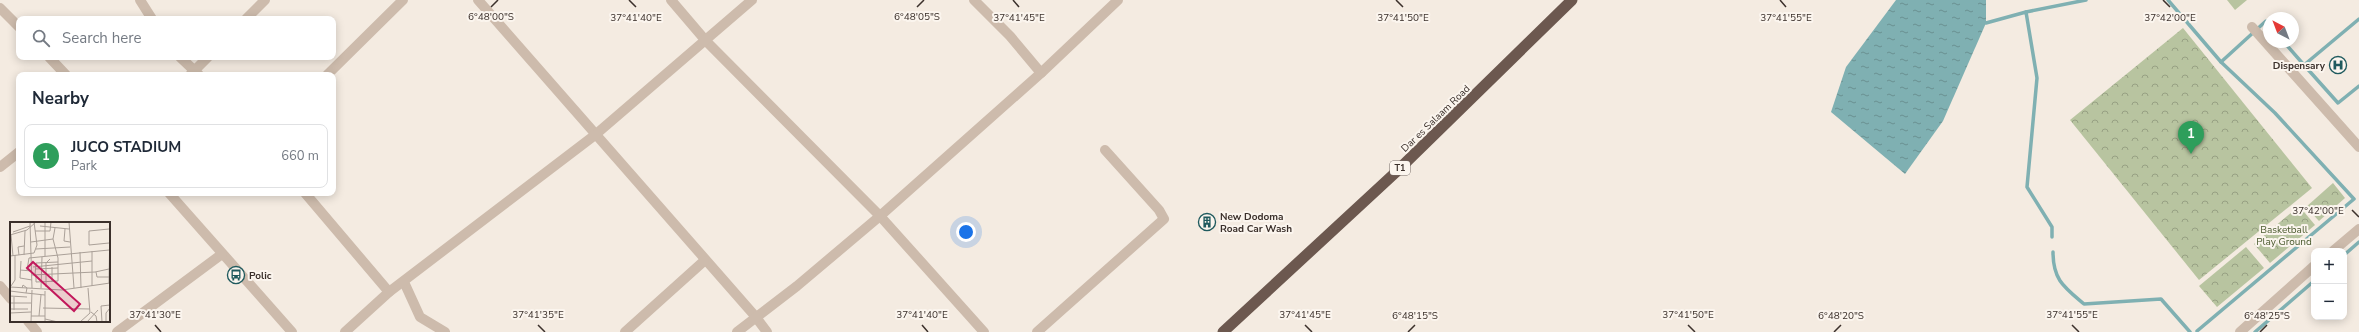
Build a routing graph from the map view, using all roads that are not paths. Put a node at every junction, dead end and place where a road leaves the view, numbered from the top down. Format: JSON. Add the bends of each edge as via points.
{"nodes":[{"id":1,"x":140,"y":0,"type":"edge"},
{"id":2,"x":265,"y":0,"type":"edge"},
{"id":3,"x":403,"y":0,"type":"edge"},
{"id":4,"x":478,"y":0,"type":"edge"},
{"id":5,"x":671,"y":0,"type":"edge"},
{"id":6,"x":752,"y":0,"type":"edge"},
{"id":7,"x":974,"y":0,"type":"edge"},
{"id":8,"x":1118,"y":0,"type":"edge"},
{"id":9,"x":1572,"y":0,"type":"edge"},
{"id":10,"x":0,"y":8,"type":"edge"},
{"id":11,"x":150,"y":16,"type":"edge"},
{"id":12,"x":249,"y":16,"type":"edge"},
{"id":13,"x":16,"y":24,"type":"edge"},
{"id":14,"x":2252,"y":27,"type":"dead end"},
{"id":15,"x":706,"y":41,"type":"junction"},
{"id":16,"x":51,"y":60,"type":"edge"},
{"id":17,"x":182,"y":60,"type":"edge"},
{"id":18,"x":206,"y":60,"type":"edge"},
{"id":19,"x":63,"y":72,"type":"edge"},
{"id":20,"x":192,"y":72,"type":"edge"},
{"id":21,"x":196,"y":72,"type":"edge"},
{"id":22,"x":330,"y":72,"type":"edge"},
{"id":23,"x":1041,"y":73,"type":"junction"},
{"id":24,"x":595,"y":135,"type":"junction"},
{"id":25,"x":2359,"y":147,"type":"edge"},
{"id":26,"x":1105,"y":150,"type":"dead end"},
{"id":27,"x":16,"y":154,"type":"edge"},
{"id":28,"x":0,"y":167,"type":"edge"},
{"id":29,"x":172,"y":196,"type":"edge"},
{"id":30,"x":308,"y":196,"type":"edge"},
{"id":31,"x":880,"y":216,"type":"junction"},
{"id":32,"x":2359,"y":229,"type":"edge"},
{"id":33,"x":2336,"y":248,"type":"edge"},
{"id":34,"x":222,"y":254,"type":"junction"},
{"id":35,"x":704,"y":261,"type":"junction"},
{"id":36,"x":2311,"y":269,"type":"edge"},
{"id":37,"x":404,"y":282,"type":"junction"},
{"id":38,"x":0,"y":286,"type":"edge"},
{"id":39,"x":389,"y":292,"type":"junction"},
{"id":40,"x":10,"y":298,"type":"edge"},
{"id":41,"x":755,"y":316,"type":"junction"},
{"id":42,"x":29,"y":322,"type":"edge"},
{"id":43,"x":37,"y":332,"type":"edge"},
{"id":44,"x":116,"y":332,"type":"edge"},
{"id":45,"x":292,"y":332,"type":"edge"},
{"id":46,"x":346,"y":332,"type":"edge"},
{"id":47,"x":445,"y":332,"type":"edge"},
{"id":48,"x":625,"y":332,"type":"edge"},
{"id":49,"x":737,"y":332,"type":"edge"},
{"id":50,"x":766,"y":332,"type":"edge"},
{"id":51,"x":984,"y":332,"type":"edge"},
{"id":52,"x":1037,"y":332,"type":"edge"},
{"id":53,"x":1223,"y":332,"type":"edge"},
{"id":54,"x":2240,"y":332,"type":"edge"}],
"edges":[{"from":1,"to":11,"type":"street"},
{"from":2,"to":12,"type":"street"},
{"from":3,"to":22,"type":"street"},
{"from":4,"to":24,"type":"street"},
{"from":5,"to":15,"type":"street"},
{"from":6,"to":15,"type":"street"},
{"from":7,"to":23,"type":"street","via":[[1010,36]]},
{"from":8,"to":23,"type":"street"},
{"from":9,"to":53,"type":"highway","name":"Dar es Salaam Road","number":"T1","via":[[1395,173]]},
{"from":10,"to":13,"type":"street"},
{"from":14,"to":25,"type":"street"},
{"from":15,"to":24,"type":"street"},
{"from":15,"to":31,"type":"street"},
{"from":16,"to":19,"type":"street"},
{"from":17,"to":20,"type":"street"},
{"from":18,"to":21,"type":"street"},
{"from":23,"to":31,"type":"street"},
{"from":24,"to":35,"type":"street"},
{"from":24,"to":37,"type":"street"},
{"from":26,"to":52,"type":"street","via":[[1159,210],[1164,219]]},
{"from":27,"to":28,"type":"street"},
{"from":29,"to":34,"type":"street"},
{"from":30,"to":39,"type":"street"},
{"from":31,"to":41,"type":"street","via":[[797,286]]},
{"from":31,"to":51,"type":"street"},
{"from":32,"to":33,"type":"street"},
{"from":34,"to":44,"type":"street"},
{"from":34,"to":45,"type":"street"},
{"from":35,"to":41,"type":"street"},
{"from":35,"to":48,"type":"street"},
{"from":36,"to":54,"type":"street"},
{"from":37,"to":39,"type":"street"},
{"from":37,"to":47,"type":"street","via":[[420,317]]},
{"from":38,"to":40,"type":"street"},
{"from":39,"to":46,"type":"street"},
{"from":41,"to":49,"type":"street"},
{"from":41,"to":50,"type":"street"},
{"from":42,"to":43,"type":"street"}]}
